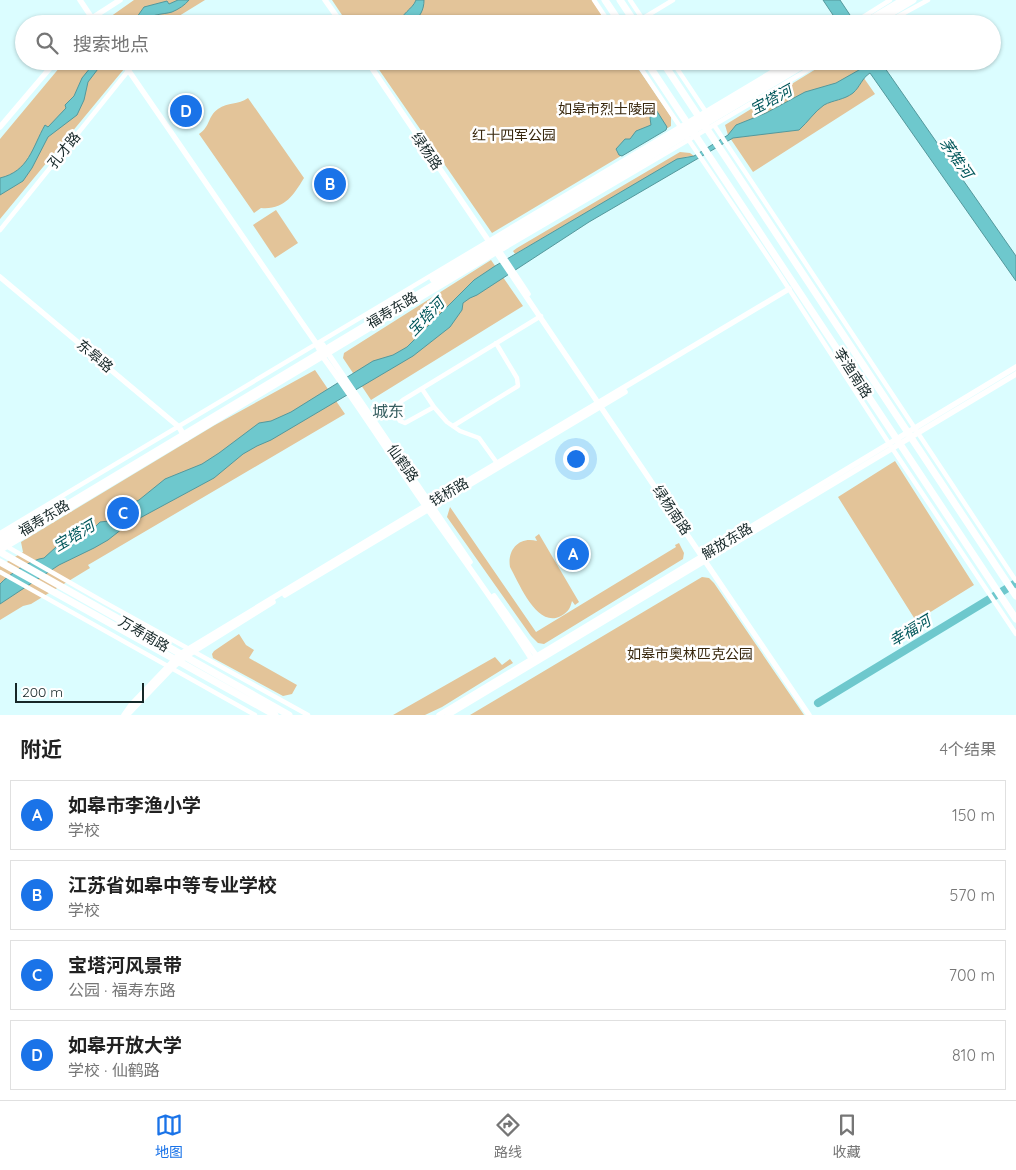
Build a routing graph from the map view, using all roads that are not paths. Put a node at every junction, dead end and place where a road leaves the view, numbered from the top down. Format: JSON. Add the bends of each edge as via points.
{"nodes":[{"id":1,"x":80,"y":0,"type":"edge"},
{"id":2,"x":120,"y":0,"type":"edge"},
{"id":3,"x":325,"y":0,"type":"edge"},
{"id":4,"x":594,"y":0,"type":"edge"},
{"id":5,"x":606,"y":0,"type":"edge"},
{"id":6,"x":620,"y":0,"type":"edge"},
{"id":7,"x":630,"y":0,"type":"edge"},
{"id":8,"x":673,"y":0,"type":"edge"},
{"id":9,"x":890,"y":0,"type":"edge"},
{"id":10,"x":904,"y":0,"type":"edge"},
{"id":11,"x":913,"y":0,"type":"edge"},
{"id":12,"x":928,"y":0,"type":"edge"},
{"id":13,"x":90,"y":15,"type":"edge"},
{"id":14,"x":97,"y":15,"type":"edge"},
{"id":15,"x":336,"y":15,"type":"edge"},
{"id":16,"x":604,"y":15,"type":"edge"},
{"id":17,"x":616,"y":15,"type":"edge"},
{"id":18,"x":630,"y":15,"type":"edge"},
{"id":19,"x":640,"y":15,"type":"edge"},
{"id":20,"x":649,"y":15,"type":"edge"},
{"id":21,"x":868,"y":15,"type":"edge"},
{"id":22,"x":873,"y":15,"type":"edge"},
{"id":23,"x":888,"y":15,"type":"edge"},
{"id":24,"x":900,"y":15,"type":"edge"},
{"id":25,"x":48,"y":70,"type":"edge"},
{"id":26,"x":373,"y":70,"type":"edge"},
{"id":27,"x":643,"y":70,"type":"edge"},
{"id":28,"x":652,"y":70,"type":"edge"},
{"id":29,"x":668,"y":70,"type":"edge"},
{"id":30,"x":678,"y":70,"type":"edge"},
{"id":31,"x":778,"y":70,"type":"edge"},
{"id":32,"x":786,"y":70,"type":"edge"},
{"id":33,"x":794,"y":70,"type":"edge"},
{"id":34,"x":805,"y":70,"type":"edge"},
{"id":35,"x":128,"y":71,"type":"joint"},
{"id":36,"x":678,"y":84,"type":"junction"},
{"id":37,"x":665,"y":91,"type":"junction"},
{"id":38,"x":710,"y":119,"type":"junction"},
{"id":39,"x":702,"y":123,"type":"junction"},
{"id":40,"x":0,"y":127,"type":"edge"},
{"id":41,"x":688,"y":132,"type":"junction"},
{"id":42,"x":724,"y":156,"type":"junction"},
{"id":43,"x":705,"y":157,"type":"junction"},
{"id":44,"x":713,"y":162,"type":"junction"},
{"id":45,"x":0,"y":230,"type":"edge"},
{"id":46,"x":496,"y":249,"type":"junction"},
{"id":47,"x":0,"y":277,"type":"edge"},
{"id":48,"x":790,"y":291,"type":"junction"},
{"id":49,"x":541,"y":316,"type":"junction"},
{"id":50,"x":496,"y":344,"type":"junction"},
{"id":51,"x":322,"y":350,"type":"junction"},
{"id":52,"x":1016,"y":368,"type":"edge"},
{"id":53,"x":1016,"y":374,"type":"edge"},
{"id":54,"x":422,"y":389,"type":"junction"},
{"id":55,"x":601,"y":404,"type":"junction"},
{"id":56,"x":434,"y":407,"type":"junction"},
{"id":57,"x":453,"y":426,"type":"junction"},
{"id":58,"x":183,"y":433,"type":"junction"},
{"id":59,"x":913,"y":433,"type":"junction"},
{"id":60,"x":898,"y":442,"type":"junction"},
{"id":61,"x":891,"y":446,"type":"junction"},
{"id":62,"x":497,"y":463,"type":"junction"},
{"id":63,"x":429,"y":506,"type":"junction"},
{"id":64,"x":0,"y":533,"type":"edge"},
{"id":65,"x":0,"y":539,"type":"edge"},
{"id":66,"x":2,"y":545,"type":"edge"},
{"id":67,"x":0,"y":551,"type":"edge"},
{"id":68,"x":704,"y":557,"type":"junction"},
{"id":69,"x":0,"y":562,"type":"edge"},
{"id":70,"x":2,"y":573,"type":"edge"},
{"id":71,"x":1015,"y":578,"type":"edge"},
{"id":72,"x":1016,"y":596,"type":"edge"},
{"id":73,"x":1016,"y":619,"type":"edge"},
{"id":74,"x":1016,"y":634,"type":"edge"},
{"id":75,"x":191,"y":650,"type":"junction"},
{"id":76,"x":180,"y":658,"type":"junction"},
{"id":77,"x":536,"y":659,"type":"junction"},
{"id":78,"x":170,"y":667,"type":"junction"},
{"id":79,"x":126,"y":715,"type":"edge"},
{"id":80,"x":255,"y":715,"type":"edge"},
{"id":81,"x":275,"y":715,"type":"edge"},
{"id":82,"x":289,"y":715,"type":"edge"},
{"id":83,"x":308,"y":715,"type":"edge"},
{"id":84,"x":439,"y":715,"type":"edge"},
{"id":85,"x":448,"y":715,"type":"edge"},
{"id":86,"x":810,"y":715,"type":"edge"}],
"edges":[{"from":1,"to":13,"type":"street"},
{"from":2,"to":14,"type":"street"},
{"from":3,"to":15,"type":"street"},
{"from":4,"to":16,"type":"street"},
{"from":5,"to":17,"type":"main road"},
{"from":6,"to":18,"type":"main road"},
{"from":7,"to":19,"type":"street"},
{"from":8,"to":20,"type":"street"},
{"from":9,"to":21,"type":"street"},
{"from":10,"to":22,"type":"main road"},
{"from":11,"to":23,"type":"main road"},
{"from":12,"to":24,"type":"street"},
{"from":25,"to":40,"type":"street"},
{"from":26,"to":46,"type":"street","name":"绿杨路"},
{"from":27,"to":41,"type":"street"},
{"from":28,"to":37,"type":"main road","name":"李渔南路"},
{"from":29,"to":36,"type":"main road","name":"李渔南路"},
{"from":30,"to":38,"type":"street"},
{"from":31,"to":38,"type":"street"},
{"from":32,"to":38,"type":"main road","name":"福寿东路"},
{"from":33,"to":38,"type":"main road","name":"福寿东路"},
{"from":34,"to":38,"type":"street"},
{"from":35,"to":45,"type":"street","name":"孔才路"},
{"from":35,"to":51,"type":"street","name":"仙鹤路"},
{"from":36,"to":37,"type":"main road","via":[[679,91],[674,96]]},
{"from":36,"to":39,"type":"main road","name":"李渔南路"},
{"from":37,"to":41,"type":"main road","name":"李渔南路"},
{"from":38,"to":39,"type":"main road","name":"福寿东路"},
{"from":38,"to":39,"type":"street"},
{"from":38,"to":59,"type":"street"},
{"from":39,"to":41,"type":"main road","name":"福寿东路"},
{"from":39,"to":41,"type":"street"},
{"from":39,"to":42,"type":"main road","name":"李渔南路"},
{"from":41,"to":43,"type":"main road","name":"李渔南路"},
{"from":41,"to":46,"type":"main road","name":"福寿东路"},
{"from":42,"to":44,"type":"main road","via":[[714,157]]},
{"from":42,"to":59,"type":"main road","name":"李渔南路"},
{"from":43,"to":44,"type":"main road","name":"李渔南路"},
{"from":43,"to":48,"type":"street"},
{"from":44,"to":60,"type":"main road","name":"李渔南路"},
{"from":46,"to":49,"type":"street","name":"绿杨南路"},
{"from":46,"to":51,"type":"main road","name":"福寿东路"},
{"from":47,"to":58,"type":"street","name":"东皋路"},
{"from":48,"to":55,"type":"street","name":"钱桥路"},
{"from":48,"to":61,"type":"street"},
{"from":49,"to":50,"type":"street"},
{"from":49,"to":55,"type":"street","name":"绿杨南路"},
{"from":50,"to":54,"type":"street"},
{"from":50,"to":57,"type":"street","via":[[517,378],[518,386]]},
{"from":51,"to":58,"type":"main road","name":"福寿东路"},
{"from":51,"to":63,"type":"street","name":"仙鹤路"},
{"from":52,"to":59,"type":"street","name":"解放东路"},
{"from":53,"to":59,"type":"street","name":"解放东路"},
{"from":54,"to":56,"type":"street"},
{"from":54,"to":56,"type":"street","via":[[397,405],[396,416],[405,423]]},
{"from":55,"to":62,"type":"street","name":"钱桥路"},
{"from":55,"to":63,"type":"street","name":"钱桥路"},
{"from":55,"to":68,"type":"street","name":"绿杨南路"},
{"from":56,"to":57,"type":"street"},
{"from":57,"to":62,"type":"street","via":[[479,438]]},
{"from":58,"to":64,"type":"street"},
{"from":58,"to":65,"type":"main road","name":"福寿东路"},
{"from":58,"to":66,"type":"main road","name":"福寿东路"},
{"from":59,"to":60,"type":"street","name":"解放东路"},
{"from":59,"to":71,"type":"street"},
{"from":59,"to":72,"type":"main road","name":"李渔南路"},
{"from":60,"to":61,"type":"street","name":"解放东路"},
{"from":60,"to":73,"type":"main road","name":"李渔南路"},
{"from":61,"to":68,"type":"street","name":"解放东路"},
{"from":61,"to":74,"type":"street"},
{"from":62,"to":63,"type":"street","name":"钱桥路"},
{"from":63,"to":75,"type":"street","name":"钱桥路"},
{"from":63,"to":77,"type":"street","name":"仙鹤路"},
{"from":66,"to":67,"type":"street"},
{"from":66,"to":75,"type":"street"},
{"from":67,"to":76,"type":"main road","name":"万寿南路"},
{"from":68,"to":77,"type":"street","name":"解放东路"},
{"from":68,"to":86,"type":"street","name":"绿杨南路"},
{"from":69,"to":76,"type":"main road","name":"万寿南路"},
{"from":70,"to":78,"type":"street"},
{"from":75,"to":76,"type":"street","name":"钱桥路"},
{"from":75,"to":83,"type":"street"},
{"from":76,"to":78,"type":"street","name":"钱桥路"},
{"from":76,"to":81,"type":"main road","name":"万寿南路"},
{"from":76,"to":82,"type":"main road","name":"万寿南路"},
{"from":77,"to":84,"type":"street","name":"解放东路"},
{"from":77,"to":85,"type":"street","name":"解放东路"},
{"from":78,"to":79,"type":"street","name":"钱桥路"},
{"from":78,"to":80,"type":"street"}]}
